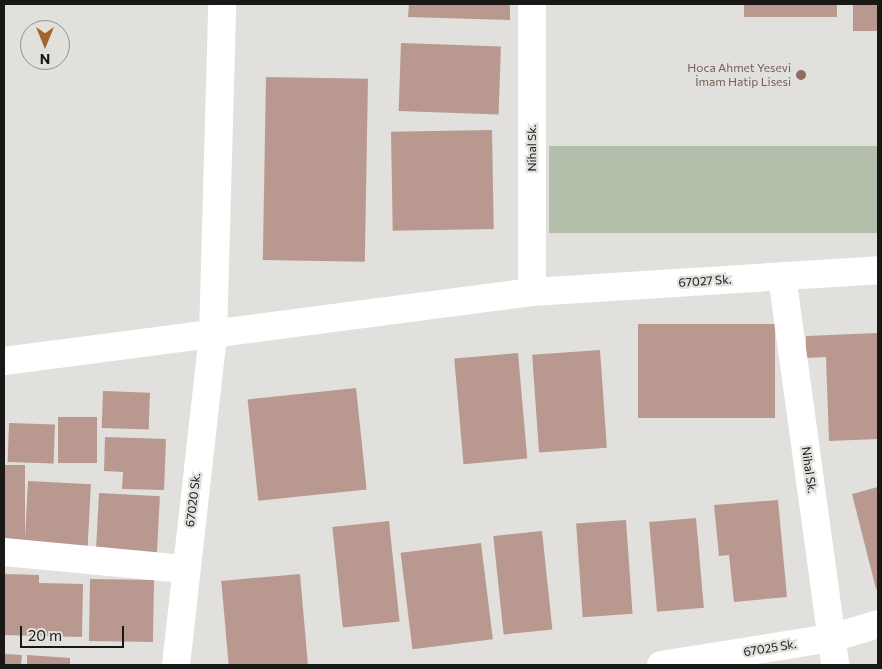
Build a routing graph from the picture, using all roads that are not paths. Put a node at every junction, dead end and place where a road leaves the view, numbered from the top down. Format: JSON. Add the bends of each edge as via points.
{"nodes":[{"id":1,"x":222,"y":4,"type":"edge"},
{"id":2,"x":532,"y":4,"type":"edge"},
{"id":3,"x":878,"y":270,"type":"edge"},
{"id":4,"x":782,"y":276,"type":"junction"},
{"id":5,"x":532,"y":292,"type":"junction"},
{"id":6,"x":214,"y":336,"type":"junction"},
{"id":7,"x":4,"y":361,"type":"edge"},
{"id":8,"x":4,"y":552,"type":"edge"},
{"id":9,"x":184,"y":568,"type":"junction"},
{"id":10,"x":878,"y":624,"type":"edge"},
{"id":11,"x":832,"y":638,"type":"junction"},
{"id":12,"x":176,"y":665,"type":"edge"},
{"id":13,"x":661,"y":665,"type":"edge"},
{"id":14,"x":835,"y":665,"type":"edge"}],
"edges":[{"from":1,"to":6,"type":"street","name":"67020 Sk."},
{"from":2,"to":5,"type":"street","name":"Nihal Sk."},
{"from":3,"to":4,"type":"street","name":"67027 Sk."},
{"from":4,"to":5,"type":"street","name":"67027 Sk."},
{"from":4,"to":11,"type":"street","name":"Nihal Sk."},
{"from":5,"to":6,"type":"street","name":"67027 Sk."},
{"from":6,"to":7,"type":"street","name":"67027 Sk."},
{"from":6,"to":9,"type":"street","name":"67020 Sk."},
{"from":8,"to":9,"type":"street"},
{"from":9,"to":12,"type":"street","name":"67020 Sk."},
{"from":10,"to":11,"type":"street","name":"67025 Sk."},
{"from":11,"to":13,"type":"street","name":"67025 Sk."},
{"from":11,"to":14,"type":"street","name":"Nihal Sk."}]}
